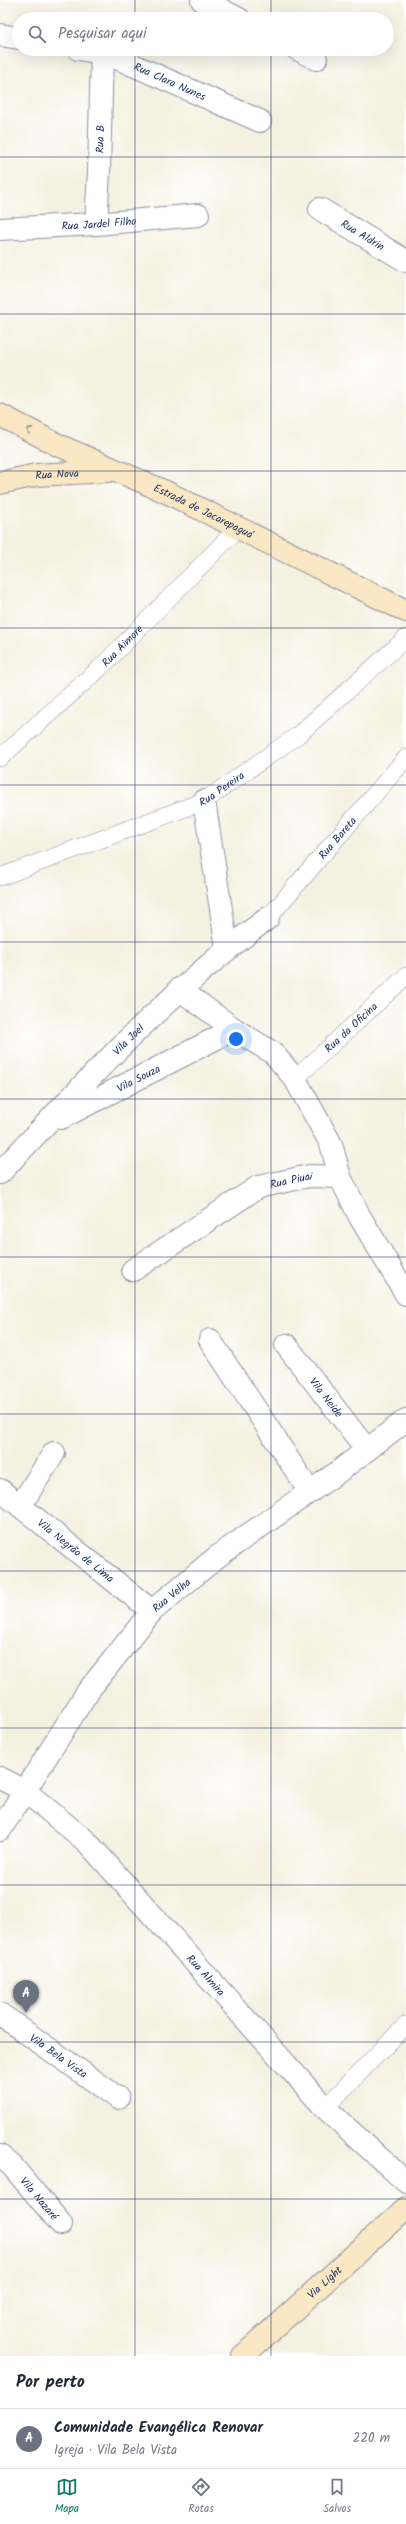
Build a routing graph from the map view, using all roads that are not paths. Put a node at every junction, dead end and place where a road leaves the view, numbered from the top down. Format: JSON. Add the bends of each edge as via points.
{"nodes":[{"id":1,"x":202,"y":0,"type":"edge"},
{"id":2,"x":225,"y":12,"type":"edge"},
{"id":3,"x":0,"y":35,"type":"edge"},
{"id":4,"x":12,"y":37,"type":"edge"},
{"id":5,"x":102,"y":56,"type":"edge"},
{"id":6,"x":109,"y":56,"type":"edge"},
{"id":7,"x":310,"y":56,"type":"edge"},
{"id":8,"x":316,"y":59,"type":"dead end"},
{"id":9,"x":260,"y":121,"type":"dead end"},
{"id":10,"x":320,"y":209,"type":"dead end"},
{"id":11,"x":198,"y":215,"type":"dead end"},
{"id":12,"x":96,"y":224,"type":"junction"},
{"id":13,"x":0,"y":229,"type":"edge"},
{"id":14,"x":406,"y":261,"type":"edge"},
{"id":15,"x":0,"y":415,"type":"edge"},
{"id":16,"x":115,"y":471,"type":"junction"},
{"id":17,"x":0,"y":483,"type":"edge"},
{"id":18,"x":238,"y":528,"type":"junction"},
{"id":19,"x":406,"y":611,"type":"edge"},
{"id":20,"x":406,"y":638,"type":"edge"},
{"id":21,"x":0,"y":758,"type":"edge"},
{"id":22,"x":406,"y":758,"type":"edge"},
{"id":23,"x":204,"y":801,"type":"junction"},
{"id":24,"x":0,"y":877,"type":"edge"},
{"id":25,"x":268,"y":918,"type":"joint"},
{"id":26,"x":227,"y":948,"type":"junction"},
{"id":27,"x":406,"y":976,"type":"edge"},
{"id":28,"x":179,"y":989,"type":"junction"},
{"id":29,"x":234,"y":1029,"type":"junction"},
{"id":30,"x":295,"y":1079,"type":"junction"},
{"id":31,"x":42,"y":1127,"type":"junction"},
{"id":32,"x":0,"y":1172,"type":"edge"},
{"id":33,"x":340,"y":1177,"type":"junction"},
{"id":34,"x":132,"y":1270,"type":"dead end"},
{"id":35,"x":406,"y":1294,"type":"edge"},
{"id":36,"x":210,"y":1340,"type":"dead end"},
{"id":37,"x":286,"y":1345,"type":"dead end"},
{"id":38,"x":403,"y":1428,"type":"edge"},
{"id":39,"x":367,"y":1450,"type":"junction"},
{"id":40,"x":54,"y":1453,"type":"dead end"},
{"id":41,"x":0,"y":1490,"type":"edge"},
{"id":42,"x":310,"y":1492,"type":"junction"},
{"id":43,"x":20,"y":1506,"type":"junction"},
{"id":44,"x":152,"y":1611,"type":"junction"},
{"id":45,"x":0,"y":1778,"type":"edge"},
{"id":46,"x":25,"y":1791,"type":"junction"},
{"id":47,"x":0,"y":1830,"type":"edge"},
{"id":48,"x":0,"y":2014,"type":"edge"},
{"id":49,"x":406,"y":2025,"type":"edge"},
{"id":50,"x":118,"y":2098,"type":"dead end"},
{"id":51,"x":325,"y":2108,"type":"junction"},
{"id":52,"x":0,"y":2156,"type":"edge"},
{"id":53,"x":406,"y":2182,"type":"edge"},
{"id":54,"x":406,"y":2208,"type":"edge"},
{"id":55,"x":61,"y":2224,"type":"dead end"},
{"id":56,"x":243,"y":2356,"type":"edge"}],
"edges":[{"from":1,"to":2,"type":"street"},
{"from":3,"to":4,"type":"street"},
{"from":5,"to":12,"type":"street","name":"Rua B"},
{"from":6,"to":9,"type":"street","name":"Rua Clara Nunes"},
{"from":7,"to":8,"type":"street"},
{"from":10,"to":14,"type":"street","name":"Rua Aldrin"},
{"from":11,"to":12,"type":"street","name":"Rua Jardel Filho"},
{"from":12,"to":13,"type":"street","name":"Rua Jardel Filho"},
{"from":16,"to":15,"type":"street","name":"Estrada de Jacarepaguá","one_way":true},
{"from":16,"to":17,"type":"street","name":"Rua Nova","via":[[36,475]]},
{"from":16,"to":18,"type":"street","name":"Estrada de Jacarepaguá","via":[[166,492]]},
{"from":18,"to":19,"type":"street","name":"Estrada de Jacarepaguá"},
{"from":18,"to":21,"type":"lane","name":"Rua Aimore","via":[[100,668]]},
{"from":20,"to":23,"type":"lane","name":"Rua Pereira","via":[[298,735]]},
{"from":22,"to":25,"type":"lane","name":"Rua Bareta"},
{"from":23,"to":24,"type":"lane","name":"Rua Pereira"},
{"from":23,"to":26,"type":"street"},
{"from":25,"to":26,"type":"street","name":"Vila Joel"},
{"from":26,"to":28,"type":"street","name":"Vila Joel"},
{"from":27,"to":30,"type":"lane","name":"Rua da Oficina"},
{"from":28,"to":29,"type":"street"},
{"from":28,"to":31,"type":"street","name":"Vila Joel"},
{"from":29,"to":30,"type":"street","via":[[273,1053]]},
{"from":29,"to":31,"type":"street","name":"Vila Souza"},
{"from":30,"to":33,"type":"street","via":[[331,1144]]},
{"from":31,"to":32,"type":"street","name":"Vila Joel"},
{"from":33,"to":34,"type":"street","name":"Rua Piuai","via":[[309,1176],[258,1186]]},
{"from":33,"to":35,"type":"street","via":[[360,1217]]},
{"from":36,"to":42,"type":"street"},
{"from":37,"to":39,"type":"street","name":"Vila Neide"},
{"from":38,"to":39,"type":"street","name":"Rua Velha"},
{"from":39,"to":42,"type":"street","name":"Rua Velha"},
{"from":40,"to":43,"type":"street"},
{"from":41,"to":43,"type":"street","name":"Vila Negrão de Lima"},
{"from":42,"to":44,"type":"street","name":"Rua Velha","via":[[218,1556]]},
{"from":43,"to":44,"type":"street","name":"Vila Negrão de Lima"},
{"from":44,"to":46,"type":"street","name":"Rua Velha","via":[[88,1691]]},
{"from":45,"to":46,"type":"street","name":"Rua Almira"},
{"from":46,"to":47,"type":"street","name":"Rua Velha"},
{"from":46,"to":51,"type":"street","name":"Rua Almira","via":[[87,1842]]},
{"from":48,"to":50,"type":"street","name":"Vila Bela Vista"},
{"from":49,"to":51,"type":"lane"},
{"from":51,"to":53,"type":"street","name":"Rua Almira"},
{"from":52,"to":55,"type":"street","name":"Vila Nazaré","via":[[12,2166]]},
{"from":54,"to":56,"type":"street","name":"Via Light"}]}
